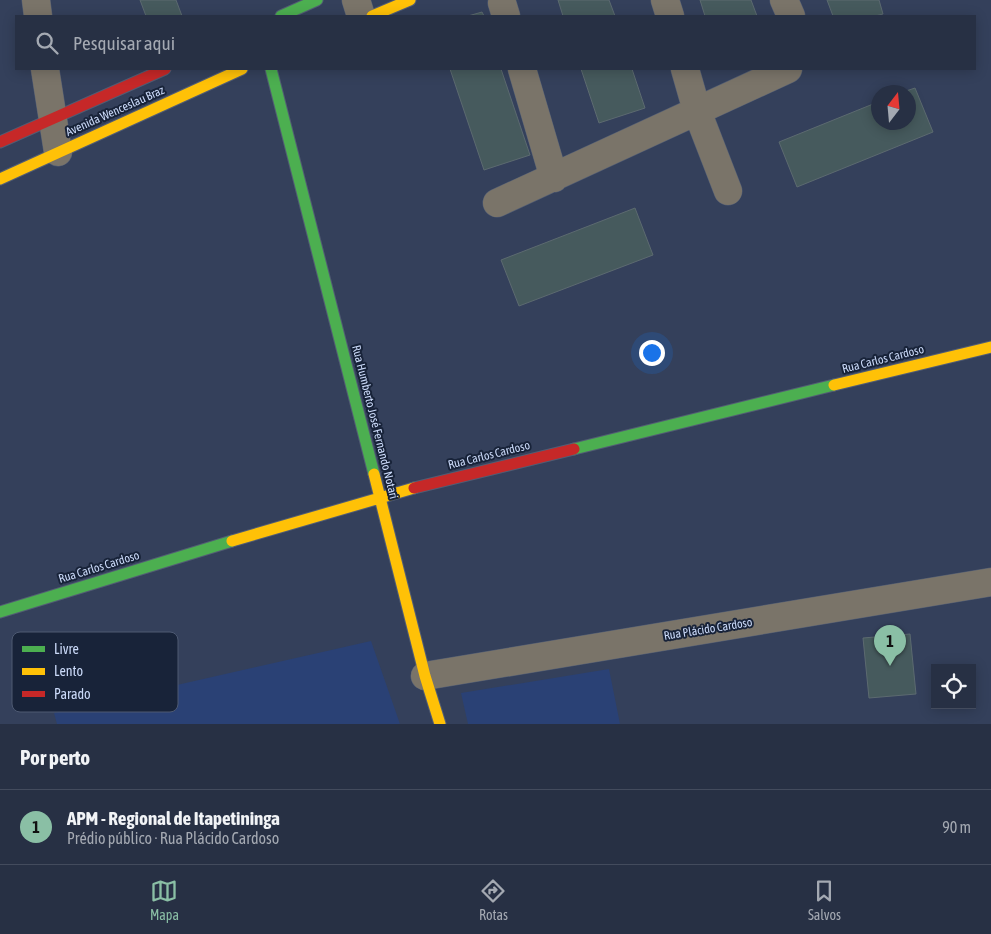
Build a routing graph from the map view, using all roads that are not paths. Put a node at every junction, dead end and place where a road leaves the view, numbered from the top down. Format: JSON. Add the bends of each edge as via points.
{"nodes":[{"id":1,"x":36,"y":0,"type":"edge"},
{"id":2,"x":317,"y":0,"type":"edge"},
{"id":3,"x":356,"y":0,"type":"edge"},
{"id":4,"x":410,"y":0,"type":"edge"},
{"id":5,"x":665,"y":0,"type":"edge"},
{"id":6,"x":784,"y":0,"type":"edge"},
{"id":7,"x":38,"y":15,"type":"edge"},
{"id":8,"x":283,"y":15,"type":"edge"},
{"id":9,"x":361,"y":15,"type":"edge"},
{"id":10,"x":374,"y":15,"type":"edge"},
{"id":11,"x":670,"y":15,"type":"edge"},
{"id":12,"x":790,"y":15,"type":"edge"},
{"id":13,"x":45,"y":70,"type":"edge"},
{"id":14,"x":163,"y":70,"type":"edge"},
{"id":15,"x":240,"y":70,"type":"edge"},
{"id":16,"x":272,"y":70,"type":"edge"},
{"id":17,"x":522,"y":70,"type":"edge"},
{"id":18,"x":685,"y":70,"type":"edge"},
{"id":19,"x":786,"y":70,"type":"edge"},
{"id":20,"x":698,"y":111,"type":"junction"},
{"id":21,"x":52,"y":120,"type":"junction"},
{"id":22,"x":0,"y":142,"type":"edge"},
{"id":23,"x":58,"y":152,"type":"junction"},
{"id":24,"x":554,"y":178,"type":"junction"},
{"id":25,"x":0,"y":179,"type":"edge"},
{"id":26,"x":728,"y":191,"type":"dead end"},
{"id":27,"x":497,"y":203,"type":"dead end"},
{"id":28,"x":991,"y":347,"type":"edge"},
{"id":29,"x":380,"y":496,"type":"junction"},
{"id":30,"x":991,"y":582,"type":"edge"},
{"id":31,"x":0,"y":612,"type":"edge"},
{"id":32,"x":425,"y":676,"type":"junction"},
{"id":33,"x":440,"y":724,"type":"edge"}],
"edges":[{"from":1,"to":7,"type":"street"},
{"from":2,"to":8,"type":"street"},
{"from":3,"to":9,"type":"street"},
{"from":4,"to":10,"type":"street"},
{"from":5,"to":11,"type":"street"},
{"from":6,"to":12,"type":"street"},
{"from":13,"to":21,"type":"street"},
{"from":14,"to":21,"type":"street","name":"Avenida Wenceslau Braz"},
{"from":15,"to":23,"type":"street","name":"Avenida Wenceslau Braz"},
{"from":16,"to":29,"type":"street","name":"Rua Humberto José Fernando Notari"},
{"from":17,"to":24,"type":"street"},
{"from":18,"to":20,"type":"street"},
{"from":19,"to":20,"type":"street"},
{"from":20,"to":24,"type":"street"},
{"from":20,"to":26,"type":"street"},
{"from":21,"to":22,"type":"street","name":"Avenida Wenceslau Braz"},
{"from":21,"to":23,"type":"street"},
{"from":23,"to":25,"type":"street","name":"Avenida Wenceslau Braz"},
{"from":24,"to":27,"type":"street"},
{"from":28,"to":29,"type":"street","name":"Rua Carlos Cardoso"},
{"from":29,"to":31,"type":"street","name":"Rua Carlos Cardoso"},
{"from":29,"to":32,"type":"street","name":"Rua Humberto José Fernando Notari"},
{"from":30,"to":32,"type":"street","name":"Rua Plácido Cardoso"},
{"from":32,"to":33,"type":"street","name":"Rua Humberto José Fernando Notari"}]}
